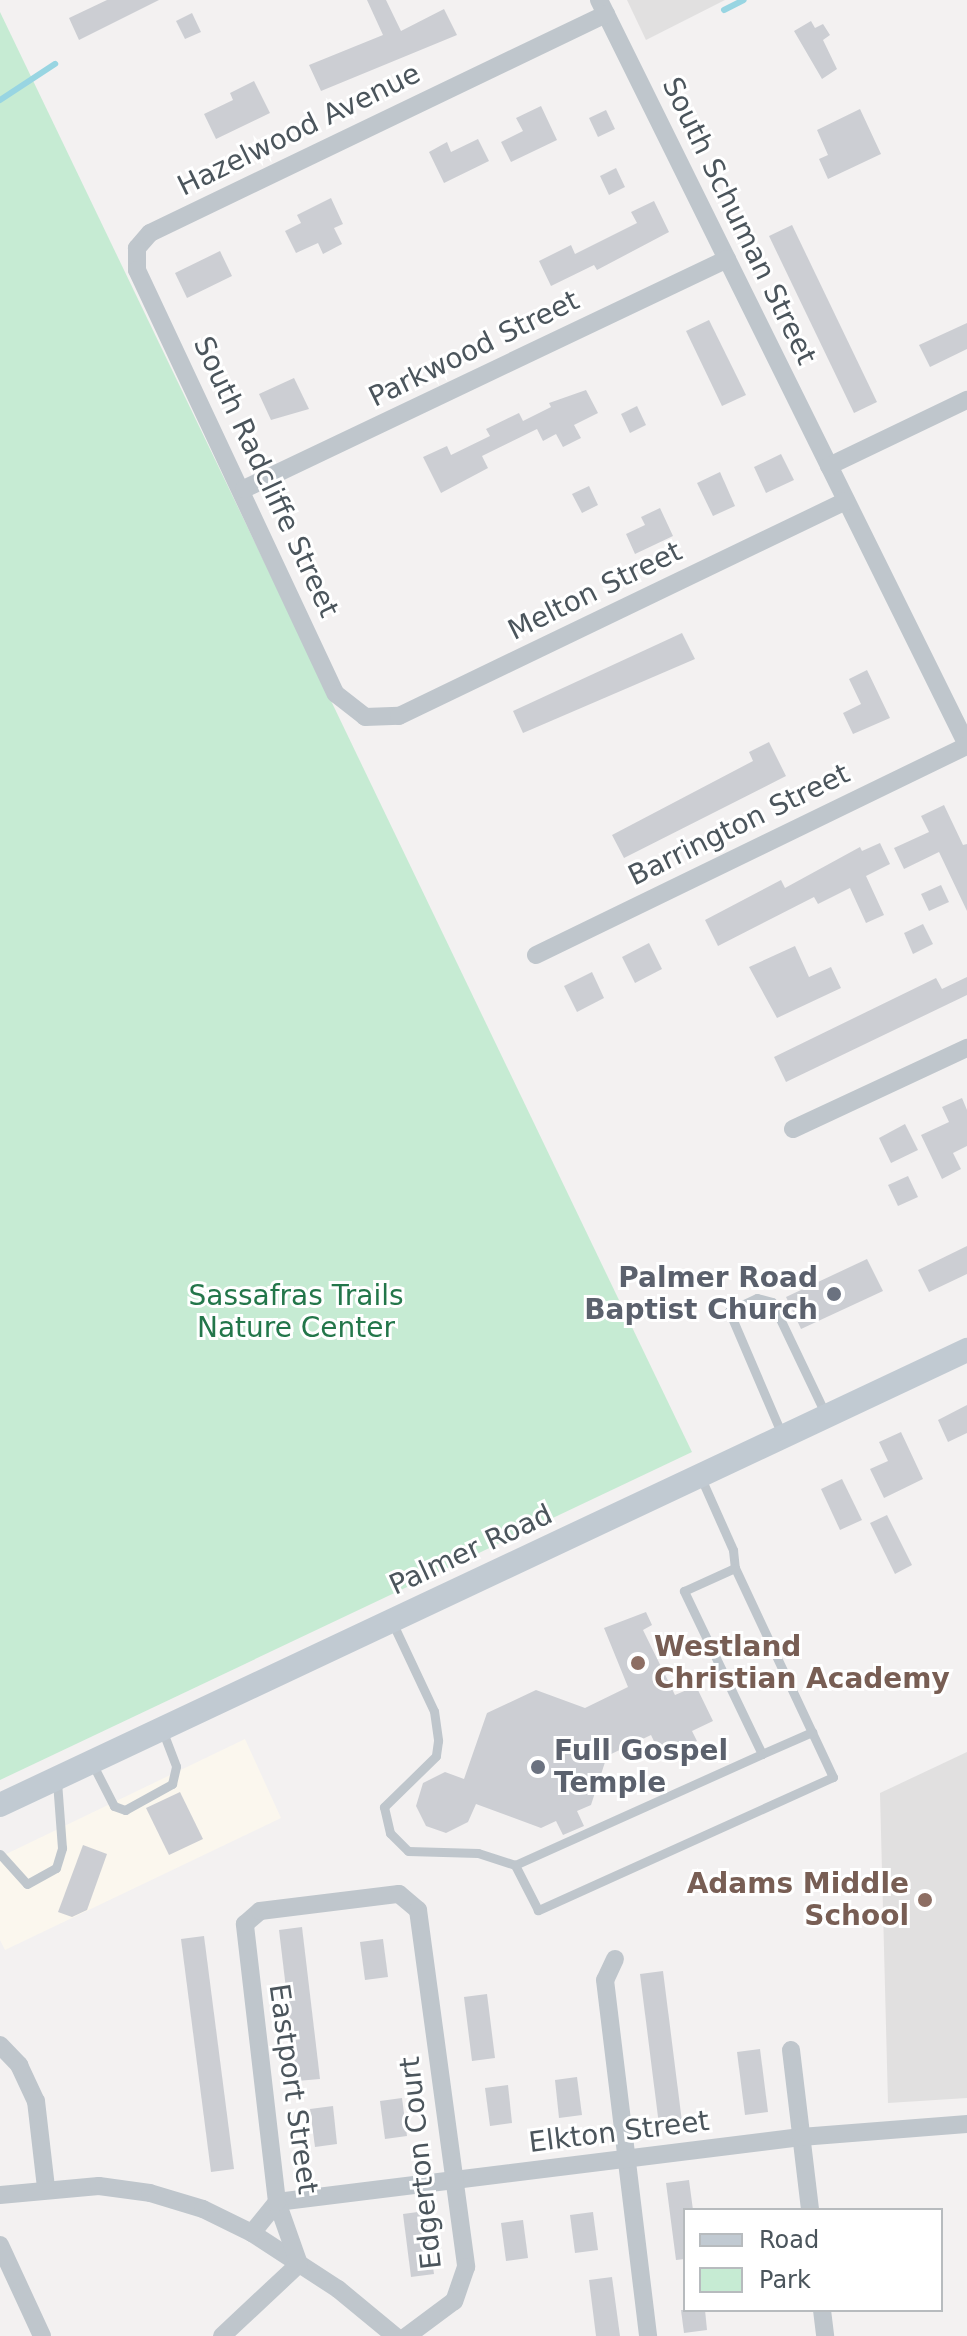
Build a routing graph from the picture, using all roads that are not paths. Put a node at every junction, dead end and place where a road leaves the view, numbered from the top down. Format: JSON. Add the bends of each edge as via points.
{"nodes":[{"id":1,"x":602,"y":7,"type":"edge"},
{"id":2,"x":137,"y":248,"type":"joint"},
{"id":3,"x":727,"y":259,"type":"junction"},
{"id":4,"x":967,"y":400,"type":"edge"},
{"id":5,"x":829,"y":466,"type":"junction"},
{"id":6,"x":244,"y":489,"type":"junction"},
{"id":7,"x":846,"y":501,"type":"junction"},
{"id":8,"x":365,"y":717,"type":"joint"},
{"id":9,"x":967,"y":746,"type":"edge"},
{"id":10,"x":536,"y":955,"type":"dead end"},
{"id":11,"x":967,"y":1048,"type":"edge"},
{"id":12,"x":793,"y":1129,"type":"dead end"},
{"id":13,"x":967,"y":1350,"type":"edge"},
{"id":14,"x":826,"y":1416,"type":"junction"},
{"id":15,"x":783,"y":1437,"type":"junction"},
{"id":16,"x":699,"y":1476,"type":"junction"},
{"id":17,"x":735,"y":1568,"type":"junction"},
{"id":18,"x":391,"y":1621,"type":"junction"},
{"id":19,"x":161,"y":1728,"type":"junction"},
{"id":20,"x":812,"y":1732,"type":"junction"},
{"id":21,"x":762,"y":1754,"type":"junction"},
{"id":22,"x":91,"y":1762,"type":"junction"},
{"id":23,"x":57,"y":1778,"type":"junction"},
{"id":24,"x":0,"y":1805,"type":"edge"},
{"id":25,"x":0,"y":1854,"type":"edge"},
{"id":26,"x":515,"y":1865,"type":"junction"},
{"id":27,"x":249,"y":1919,"type":"joint"},
{"id":28,"x":615,"y":1959,"type":"dead end"},
{"id":29,"x":0,"y":2045,"type":"edge"},
{"id":30,"x":791,"y":2050,"type":"dead end"},
{"id":31,"x":967,"y":2124,"type":"edge"},
{"id":32,"x":801,"y":2137,"type":"junction"},
{"id":33,"x":626,"y":2160,"type":"junction"},
{"id":34,"x":454,"y":2179,"type":"junction"},
{"id":35,"x":46,"y":2188,"type":"junction"},
{"id":36,"x":0,"y":2195,"type":"edge"},
{"id":37,"x":277,"y":2202,"type":"junction"},
{"id":38,"x":810,"y":2208,"type":"edge"},
{"id":39,"x":252,"y":2233,"type":"junction"},
{"id":40,"x":0,"y":2245,"type":"edge"},
{"id":41,"x":299,"y":2264,"type":"junction"},
{"id":42,"x":822,"y":2312,"type":"edge"},
{"id":43,"x":42,"y":2336,"type":"edge"},
{"id":44,"x":222,"y":2336,"type":"edge"},
{"id":45,"x":395,"y":2336,"type":"edge"},
{"id":46,"x":407,"y":2336,"type":"edge"},
{"id":47,"x":648,"y":2336,"type":"edge"},
{"id":48,"x":825,"y":2336,"type":"edge"}],
"edges":[{"from":1,"to":2,"type":"street","name":"Hazelwood Avenue","via":[[491,69],[150,233]]},
{"from":1,"to":3,"type":"street","name":"South Schuman Street"},
{"from":2,"to":6,"type":"street","name":"South Radcliffe Street","via":[[137,270]]},
{"from":3,"to":5,"type":"street","name":"South Schuman Street"},
{"from":3,"to":6,"type":"street","name":"Parkwood Street"},
{"from":4,"to":5,"type":"street"},
{"from":5,"to":7,"type":"street","name":"South Schuman Street"},
{"from":6,"to":8,"type":"street","name":"South Radcliffe Street","via":[[336,694]]},
{"from":7,"to":8,"type":"street","name":"Melton Street","via":[[399,716]]},
{"from":7,"to":9,"type":"street","name":"South Schuman Street"},
{"from":9,"to":10,"type":"street","name":"Barrington Street"},
{"from":11,"to":12,"type":"street"},
{"from":13,"to":14,"type":"street","name":"Palmer Road"},
{"from":14,"to":15,"type":"street","name":"Palmer Road"},
{"from":14,"to":15,"type":"lane","via":[[772,1302],[766,1297],[743,1304],[729,1311],[728,1319]]},
{"from":15,"to":16,"type":"street","name":"Palmer Road"},
{"from":16,"to":17,"type":"lane","via":[[733,1550]]},
{"from":16,"to":18,"type":"street","name":"Palmer Road"},
{"from":17,"to":20,"type":"lane"},
{"from":17,"to":21,"type":"lane","via":[[684,1591]]},
{"from":18,"to":19,"type":"street","name":"Palmer Road"},
{"from":18,"to":26,"type":"lane","via":[[434,1711],[438,1741],[436,1756],[384,1807],[390,1833],[408,1851],[478,1853]]},
{"from":19,"to":22,"type":"street","name":"Palmer Road"},
{"from":19,"to":22,"type":"lane","via":[[176,1766],[172,1784],[125,1810],[114,1806]]},
{"from":20,"to":21,"type":"lane"},
{"from":20,"to":26,"type":"lane","via":[[833,1777],[538,1910]]},
{"from":21,"to":26,"type":"lane"},
{"from":22,"to":23,"type":"street","name":"Palmer Road"},
{"from":23,"to":24,"type":"street","name":"Palmer Road"},
{"from":23,"to":25,"type":"lane","via":[[62,1848],[56,1868],[27,1884]]},
{"from":27,"to":34,"type":"street","name":"Edgerton Court","via":[[260,1911],[399,1894],[418,1910]]},
{"from":27,"to":37,"type":"street","name":"Eastport Street","via":[[244,1932]]},
{"from":28,"to":33,"type":"street","via":[[605,1980]]},
{"from":29,"to":35,"type":"street","via":[[19,2065],[36,2101]]},
{"from":30,"to":32,"type":"street"},
{"from":31,"to":32,"type":"street","name":"Elkton Street"},
{"from":32,"to":33,"type":"street","name":"Elkton Street"},
{"from":32,"to":38,"type":"street"},
{"from":33,"to":34,"type":"street","name":"Elkton Street"},
{"from":33,"to":47,"type":"street"},
{"from":34,"to":37,"type":"street","name":"Elkton Street"},
{"from":34,"to":46,"type":"street","name":"Edgerton Court","via":[[466,2267],[461,2288],[446,2310]]},
{"from":35,"to":36,"type":"street"},
{"from":35,"to":39,"type":"street","via":[[99,2186],[150,2193],[203,2209]]},
{"from":37,"to":39,"type":"street"},
{"from":37,"to":41,"type":"street","name":"Eastport Street"},
{"from":39,"to":41,"type":"street"},
{"from":40,"to":43,"type":"street"},
{"from":41,"to":44,"type":"street"},
{"from":41,"to":45,"type":"street"},
{"from":42,"to":48,"type":"street"}]}
